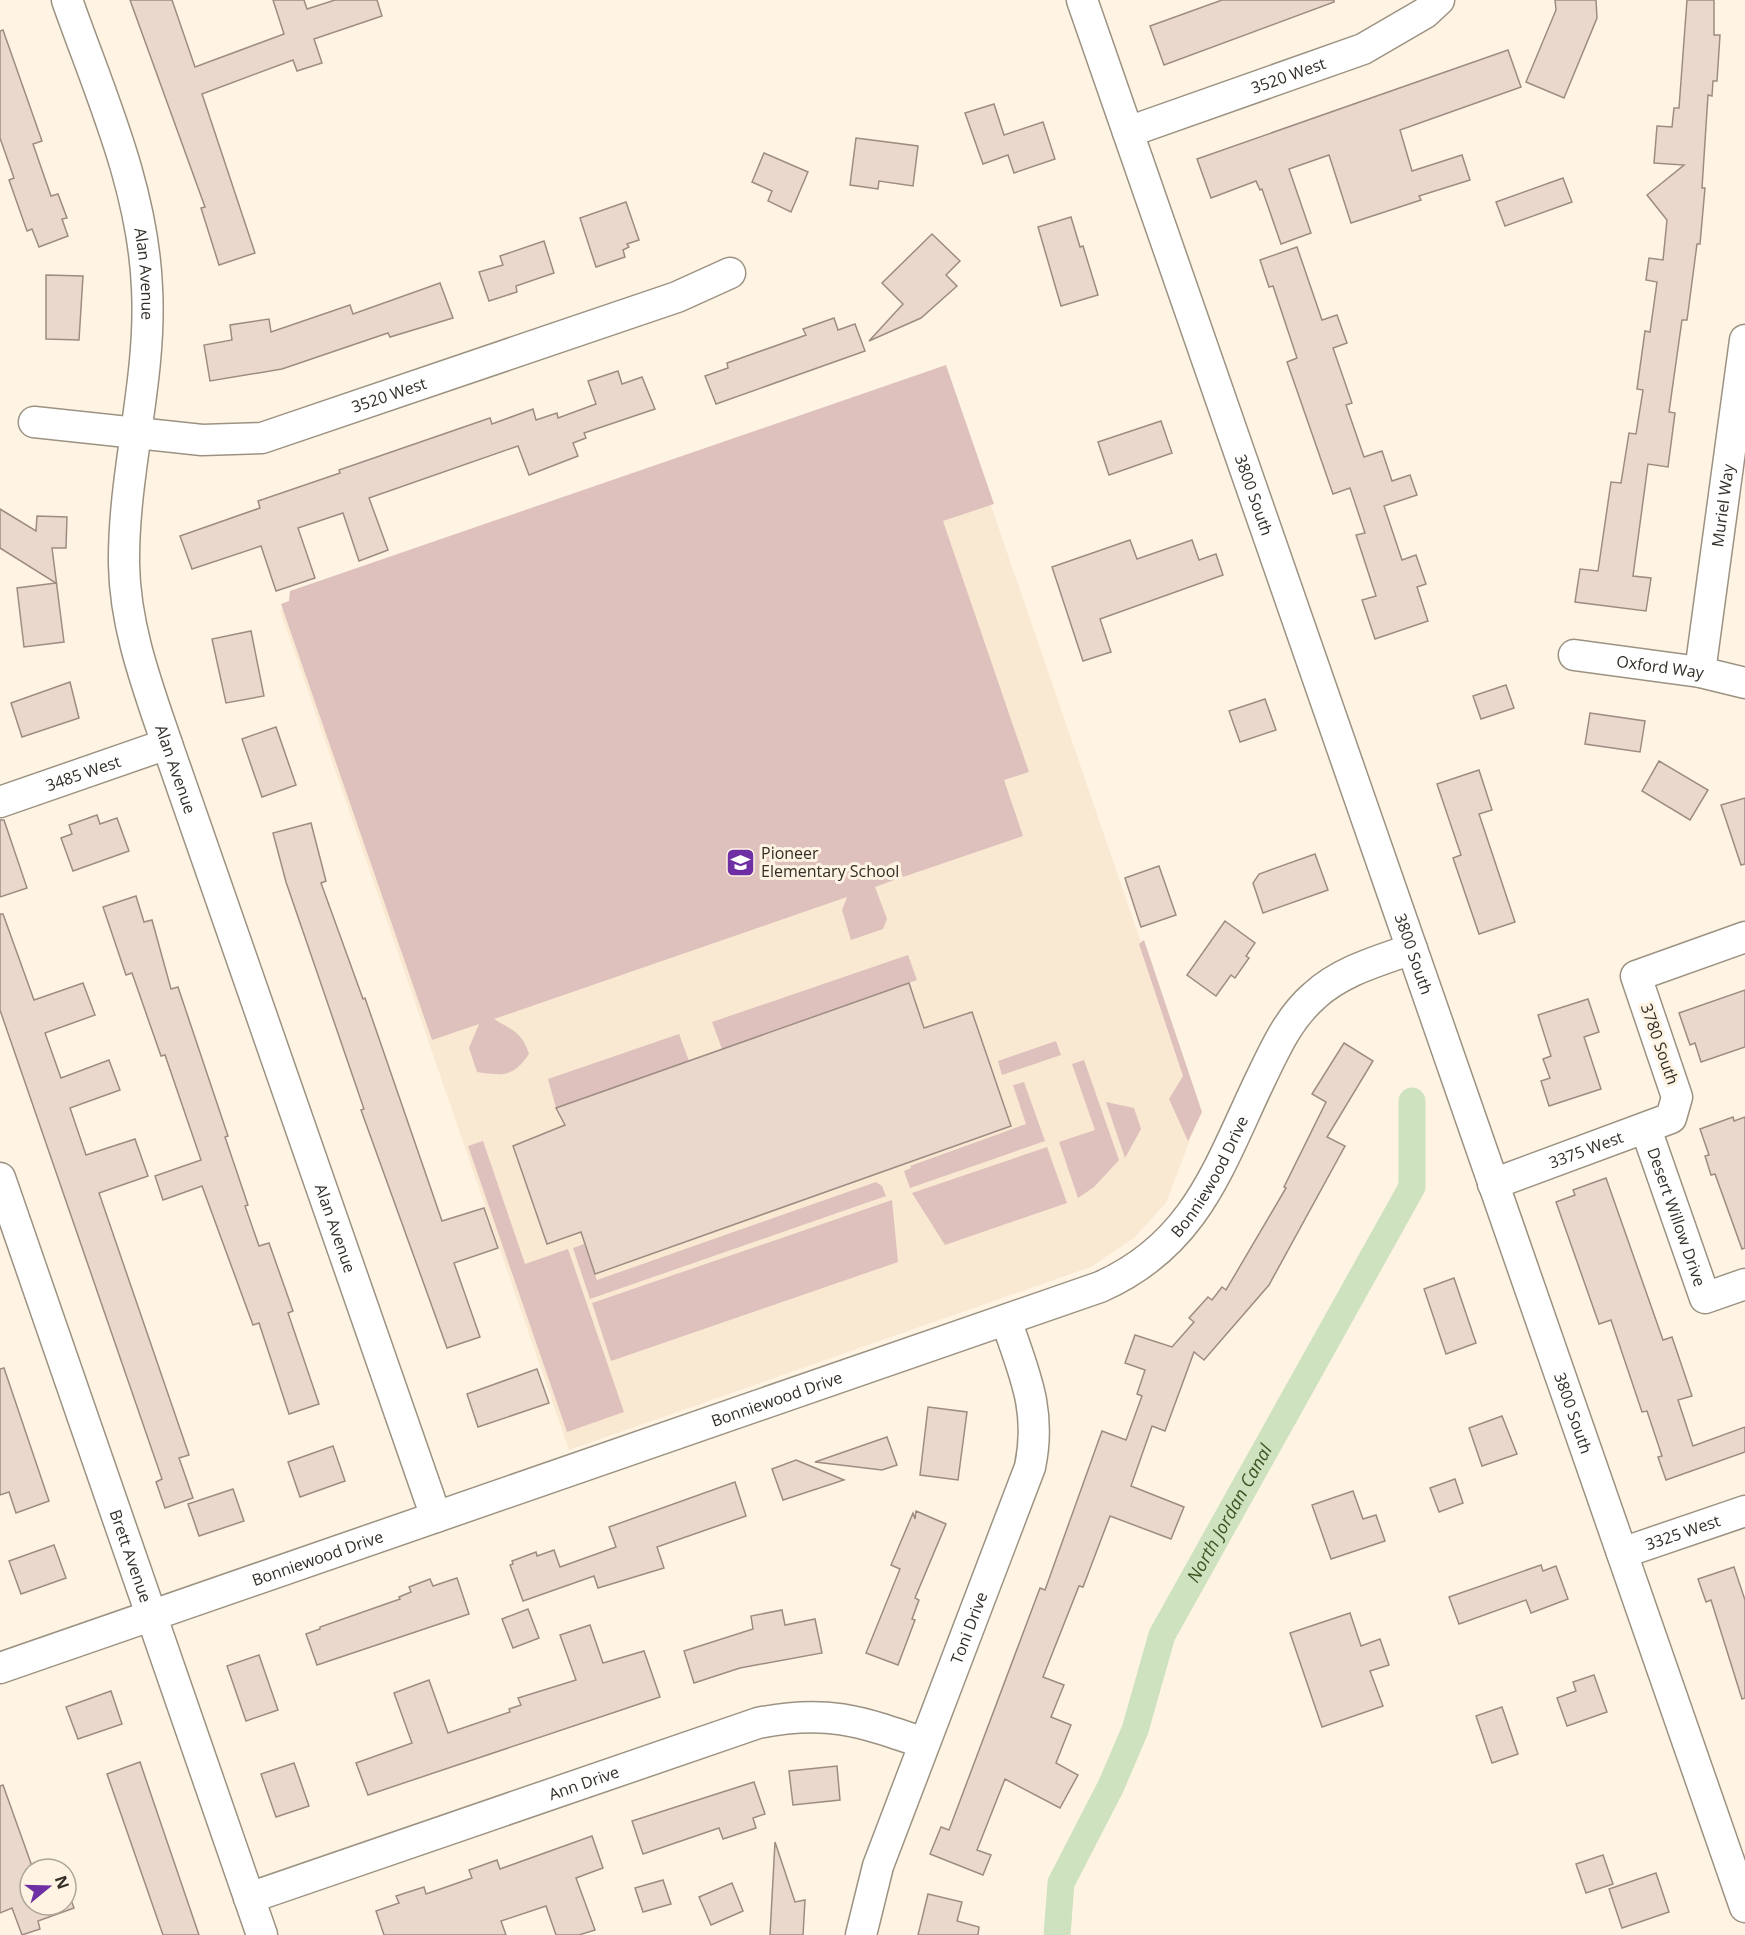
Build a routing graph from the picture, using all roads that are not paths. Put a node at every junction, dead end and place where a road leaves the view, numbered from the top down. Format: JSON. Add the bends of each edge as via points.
{"nodes":[{"id":1,"x":67,"y":0,"type":"edge"},
{"id":2,"x":1082,"y":0,"type":"edge"},
{"id":3,"x":1439,"y":0,"type":"edge"},
{"id":4,"x":1128,"y":132,"type":"junction"},
{"id":5,"x":730,"y":273,"type":"dead end"},
{"id":6,"x":1745,"y":340,"type":"edge"},
{"id":7,"x":34,"y":422,"type":"dead end"},
{"id":8,"x":136,"y":433,"type":"junction"},
{"id":9,"x":1574,"y":655,"type":"dead end"},
{"id":10,"x":1700,"y":672,"type":"junction"},
{"id":11,"x":1745,"y":683,"type":"edge"},
{"id":12,"x":167,"y":744,"type":"junction"},
{"id":13,"x":0,"y":802,"type":"edge"},
{"id":14,"x":1745,"y":938,"type":"edge"},
{"id":15,"x":1412,"y":949,"type":"junction"},
{"id":16,"x":1675,"y":1112,"type":"joint"},
{"id":17,"x":1646,"y":1129,"type":"junction"},
{"id":18,"x":0,"y":1178,"type":"edge"},
{"id":19,"x":1493,"y":1184,"type":"junction"},
{"id":20,"x":1745,"y":1284,"type":"edge"},
{"id":21,"x":1006,"y":1320,"type":"junction"},
{"id":22,"x":1745,"y":1510,"type":"edge"},
{"id":23,"x":436,"y":1517,"type":"junction"},
{"id":24,"x":1622,"y":1553,"type":"junction"},
{"id":25,"x":151,"y":1615,"type":"junction"},
{"id":26,"x":0,"y":1668,"type":"edge"},
{"id":27,"x":924,"y":1743,"type":"junction"},
{"id":28,"x":249,"y":1898,"type":"junction"},
{"id":29,"x":1745,"y":1907,"type":"edge"},
{"id":30,"x":262,"y":1935,"type":"edge"},
{"id":31,"x":861,"y":1935,"type":"edge"}],
"edges":[{"from":1,"to":8,"type":"street","name":"Alan Avenue","via":[[132,186],[142,230],[147,327]]},
{"from":2,"to":4,"type":"street","name":"3800 South"},
{"from":3,"to":4,"type":"street","name":"3520 West","via":[[1364,49]]},
{"from":4,"to":15,"type":"street","name":"3800 South"},
{"from":5,"to":8,"type":"street","name":"3520 West","via":[[677,297],[277,434],[223,441]]},
{"from":6,"to":10,"type":"street","name":"Muriel Way"},
{"from":7,"to":8,"type":"street","name":"3520 West"},
{"from":8,"to":12,"type":"street","name":"Alan Avenue","via":[[125,539],[125,588],[140,663]]},
{"from":9,"to":10,"type":"street","name":"Oxford Way"},
{"from":10,"to":11,"type":"street","name":"Oxford Way"},
{"from":12,"to":13,"type":"street","name":"3485 West"},
{"from":12,"to":23,"type":"street","name":"Alan Avenue"},
{"from":14,"to":16,"type":"street","name":"3780 South","via":[[1636,976],[1675,1087]]},
{"from":15,"to":19,"type":"street","name":"3800 South"},
{"from":15,"to":21,"type":"street","name":"Bonniewood Drive","via":[[1345,975],[1302,1007],[1278,1042],[1199,1203],[1165,1246],[1145,1264],[1115,1281]]},
{"from":16,"to":17,"type":"street","name":"3375 West","via":[[1665,1122]]},
{"from":17,"to":19,"type":"street","name":"3375 West"},
{"from":17,"to":20,"type":"street","name":"Desert Willow Drive","via":[[1705,1298]]},
{"from":18,"to":25,"type":"street","name":"Brett Avenue"},
{"from":19,"to":24,"type":"street","name":"3800 South"},
{"from":21,"to":23,"type":"street","name":"Bonniewood Drive"},
{"from":21,"to":27,"type":"street","name":"Toni Drive","via":[[1033,1404],[1034,1446],[1024,1488]]},
{"from":22,"to":24,"type":"street","name":"3325 West"},
{"from":23,"to":25,"type":"street","name":"Bonniewood Drive"},
{"from":24,"to":29,"type":"street","name":"3800 South"},
{"from":25,"to":26,"type":"street","name":"Bonniewood Drive"},
{"from":25,"to":28,"type":"street","name":"Brett Avenue"},
{"from":27,"to":28,"type":"street","name":"Ann Drive","via":[[846,1718],[788,1717]]},
{"from":27,"to":31,"type":"street","name":"Toni Drive","via":[[878,1866]]},
{"from":28,"to":30,"type":"street","name":"Brett Avenue"}]}
